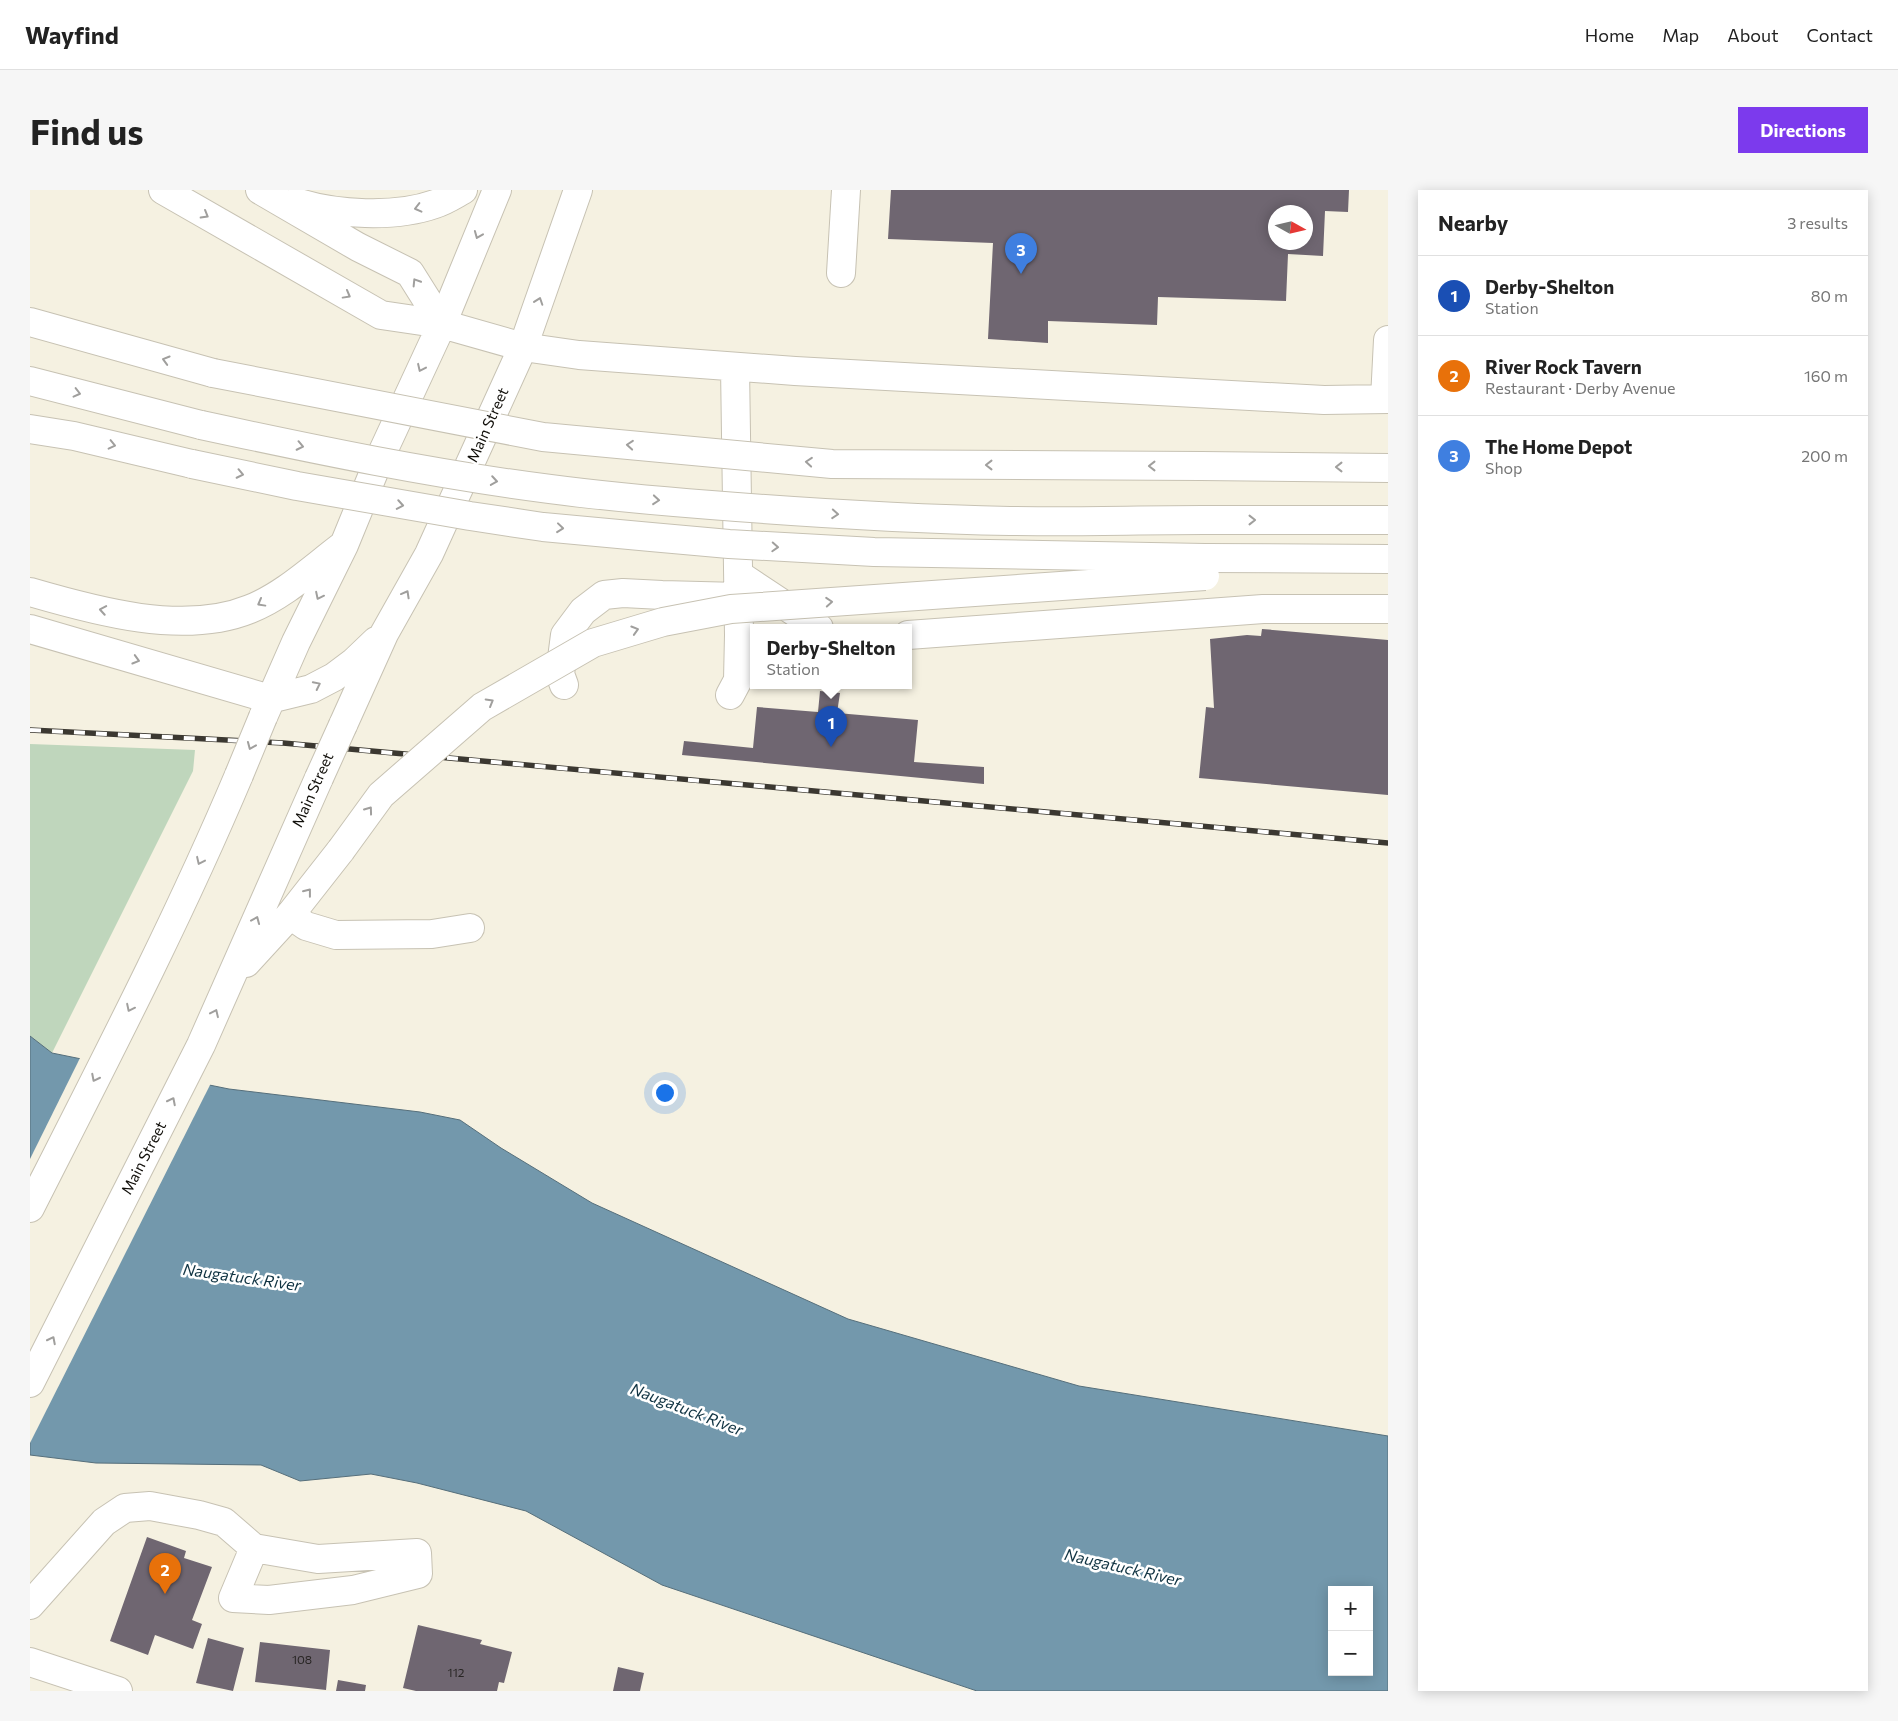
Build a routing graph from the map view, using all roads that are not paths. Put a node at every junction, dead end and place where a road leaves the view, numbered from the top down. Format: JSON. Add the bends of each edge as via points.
{"nodes":[{"id":1,"x":163,"y":190,"type":"edge"},
{"id":2,"x":261,"y":190,"type":"edge"},
{"id":3,"x":463,"y":190,"type":"edge"},
{"id":4,"x":497,"y":190,"type":"edge"},
{"id":5,"x":578,"y":190,"type":"edge"},
{"id":6,"x":846,"y":190,"type":"edge"},
{"id":7,"x":841,"y":273,"type":"dead end"},
{"id":8,"x":30,"y":322,"type":"edge"},
{"id":9,"x":442,"y":324,"type":"junction"},
{"id":10,"x":1388,"y":340,"type":"edge"},
{"id":11,"x":523,"y":347,"type":"junction"},
{"id":12,"x":735,"y":367,"type":"junction"},
{"id":13,"x":30,"y":381,"type":"edge"},
{"id":14,"x":1387,"y":399,"type":"edge"},
{"id":15,"x":30,"y":429,"type":"edge"},
{"id":16,"x":1388,"y":468,"type":"edge"},
{"id":17,"x":1388,"y":520,"type":"edge"},
{"id":18,"x":344,"y":545,"type":"junction"},
{"id":19,"x":1387,"y":559,"type":"edge"},
{"id":20,"x":1205,"y":567,"type":"junction"},
{"id":21,"x":739,"y":586,"type":"junction"},
{"id":22,"x":30,"y":592,"type":"edge"},
{"id":23,"x":1388,"y":609,"type":"edge"},
{"id":24,"x":811,"y":624,"type":"edge"},
{"id":25,"x":30,"y":629,"type":"edge"},
{"id":26,"x":384,"y":634,"type":"junction"},
{"id":27,"x":912,"y":635,"type":"edge"},
{"id":28,"x":564,"y":685,"type":"dead end"},
{"id":29,"x":730,"y":695,"type":"dead end"},
{"id":30,"x":266,"y":708,"type":"junction"},
{"id":31,"x":290,"y":915,"type":"junction"},
{"id":32,"x":470,"y":928,"type":"dead end"},
{"id":33,"x":230,"y":981,"type":"junction"},
{"id":34,"x":30,"y":1208,"type":"edge"},
{"id":35,"x":30,"y":1383,"type":"edge"},
{"id":36,"x":254,"y":1548,"type":"junction"},
{"id":37,"x":30,"y":1605,"type":"edge"},
{"id":38,"x":30,"y":1662,"type":"edge"},
{"id":39,"x":118,"y":1691,"type":"edge"}],
"edges":[{"from":1,"to":9,"type":"main road","one_way":true,"via":[[381,315]]},
{"from":3,"to":2,"type":"main road","one_way":true,"via":[[436,204],[409,211],[369,213],[304,205]]},
{"from":9,"to":2,"type":"main road","one_way":true,"via":[[410,272],[358,247]]},
{"from":4,"to":9,"type":"main road","one_way":true},
{"from":11,"to":5,"type":"main road","name":"Main Street","one_way":true},
{"from":6,"to":7,"type":"main road"},
{"from":16,"to":8,"type":"main road","one_way":true,"bridge":true,"via":[[832,464],[543,437],[213,373]]},
{"from":9,"to":11,"type":"main road"},
{"from":9,"to":18,"type":"main road","one_way":true},
{"from":10,"to":14,"type":"main road"},
{"from":11,"to":12,"type":"main road","via":[[586,356]]},
{"from":26,"to":11,"type":"main road","name":"Main Street","one_way":true,"via":[[429,554]]},
{"from":12,"to":14,"type":"main road","via":[[1324,400]]},
{"from":12,"to":21,"type":"main road"},
{"from":13,"to":17,"type":"main road","one_way":true,"bridge":true,"via":[[201,425],[341,455],[550,489],[654,500],[840,515],[1011,521]]},
{"from":15,"to":20,"type":"main road","one_way":true,"bridge":true,"via":[[297,486],[544,527],[729,544]]},
{"from":18,"to":22,"type":"main road","one_way":true,"via":[[281,592],[250,609],[212,619],[151,619],[75,605]]},
{"from":18,"to":30,"type":"main road","one_way":true},
{"from":19,"to":20,"type":"main road"},
{"from":31,"to":20,"type":"main road","one_way":true,"bridge":true,"via":[[380,795],[482,706],[593,643],[663,622],[731,609]]},
{"from":21,"to":24,"type":"main road"},
{"from":21,"to":28,"type":"main road","via":[[662,595],[604,595],[583,610],[565,634],[560,674]]},
{"from":21,"to":29,"type":"main road","via":[[738,680]]},
{"from":23,"to":27,"type":"main road","via":[[1263,609]]},
{"from":25,"to":30,"type":"main road","one_way":true},
{"from":30,"to":26,"type":"main road","one_way":true,"via":[[334,676]]},
{"from":33,"to":26,"type":"main road","name":"Main Street","one_way":true,"bridge":true},
{"from":30,"to":34,"type":"main road","one_way":true,"bridge":true,"via":[[221,817]]},
{"from":31,"to":32,"type":"main road","via":[[306,926],[336,935],[432,934]]},
{"from":31,"to":33,"type":"main road"},
{"from":35,"to":33,"type":"main road","name":"Main Street","one_way":true,"via":[[201,1045]]},
{"from":36,"to":36,"type":"main road","via":[[233,1598],[269,1600],[353,1590],[418,1574],[417,1553],[318,1559]]},
{"from":36,"to":37,"type":"main road","via":[[224,1522],[150,1506],[125,1508],[104,1522]]},
{"from":38,"to":39,"type":"main road"}]}
